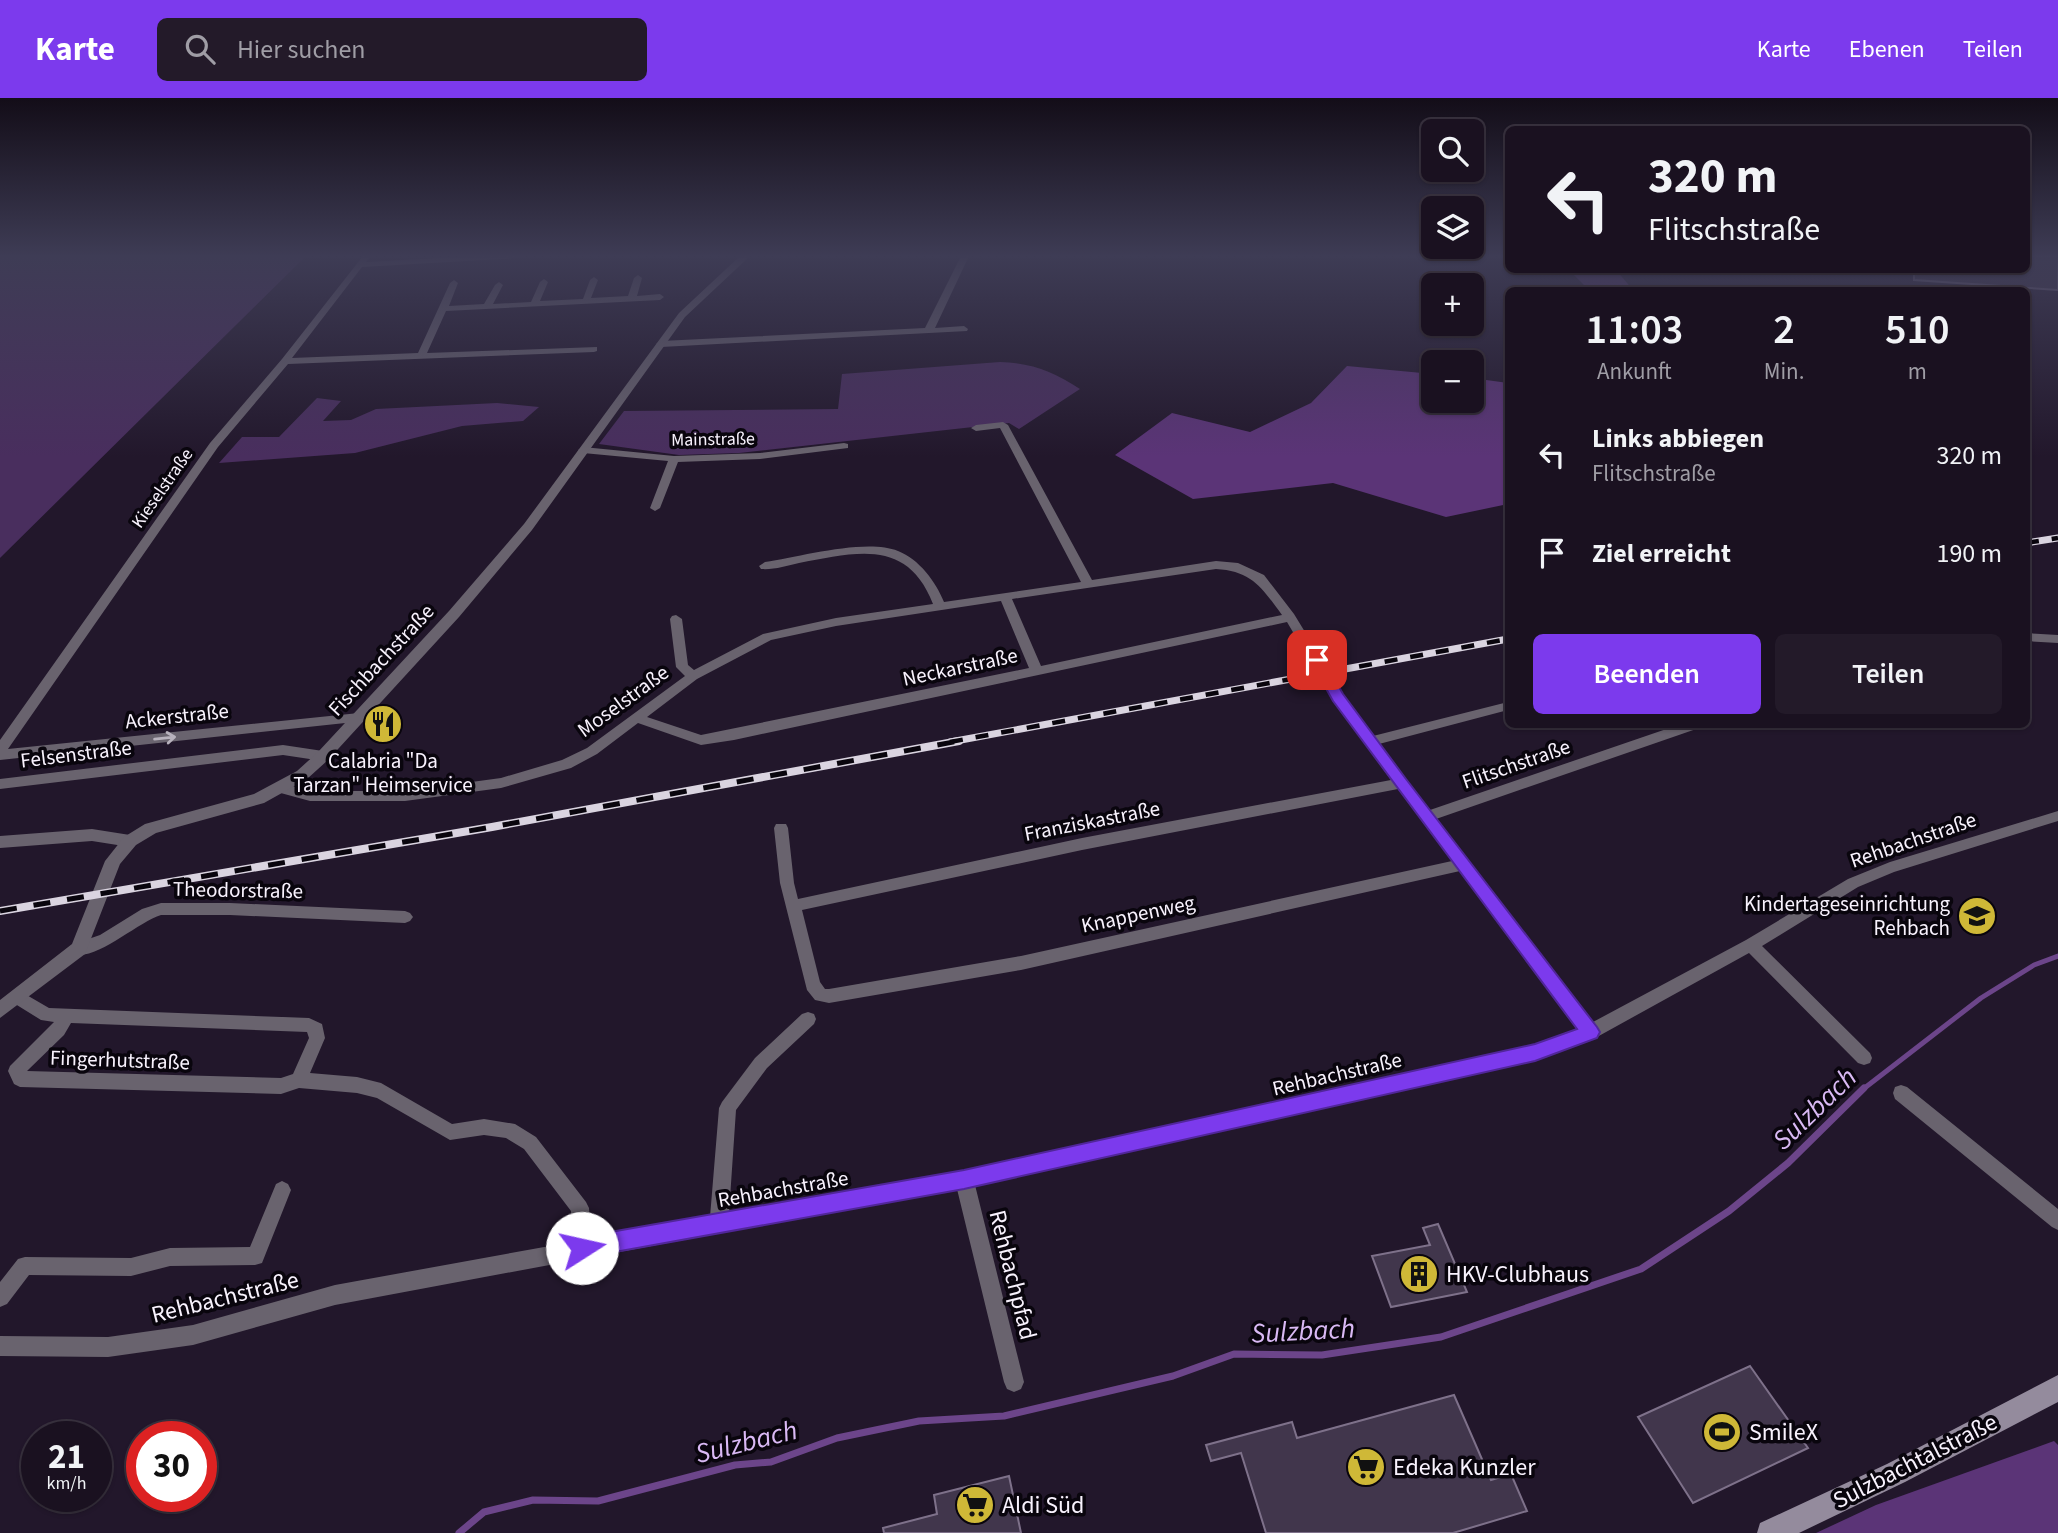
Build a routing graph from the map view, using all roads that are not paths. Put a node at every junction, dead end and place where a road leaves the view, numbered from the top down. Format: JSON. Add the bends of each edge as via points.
{"nodes":[{"id":1,"x":315,"y":323,"type":"edge"},
{"id":2,"x":436,"y":323,"type":"edge"},
{"id":3,"x":677,"y":323,"type":"edge"},
{"id":4,"x":932,"y":323,"type":"edge"},
{"id":5,"x":964,"y":329,"type":"dead end"},
{"id":6,"x":929,"y":330,"type":"junction"},
{"id":7,"x":661,"y":344,"type":"junction"},
{"id":8,"x":594,"y":349,"type":"dead end"},
{"id":9,"x":421,"y":356,"type":"junction"},
{"id":10,"x":285,"y":361,"type":"junction"},
{"id":11,"x":976,"y":428,"type":"dead end"},
{"id":12,"x":844,"y":446,"type":"dead end"},
{"id":13,"x":583,"y":450,"type":"junction"},
{"id":14,"x":674,"y":459,"type":"junction"},
{"id":15,"x":655,"y":508,"type":"dead end"},
{"id":16,"x":765,"y":566,"type":"dead end"},
{"id":17,"x":1087,"y":582,"type":"junction"},
{"id":18,"x":1004,"y":597,"type":"junction"},
{"id":19,"x":940,"y":606,"type":"junction"},
{"id":20,"x":1290,"y":617,"type":"junction"},
{"id":21,"x":676,"y":619,"type":"dead end"},
{"id":22,"x":2030,"y":637,"type":"edge"},
{"id":23,"x":2058,"y":639,"type":"edge"},
{"id":24,"x":1037,"y":671,"type":"junction"},
{"id":25,"x":693,"y":676,"type":"junction"},
{"id":26,"x":1505,"y":707,"type":"edge"},
{"id":27,"x":359,"y":719,"type":"junction"},
{"id":28,"x":639,"y":719,"type":"junction"},
{"id":29,"x":1685,"y":728,"type":"edge"},
{"id":30,"x":1370,"y":742,"type":"junction"},
{"id":31,"x":0,"y":752,"type":"edge"},
{"id":32,"x":323,"y":756,"type":"junction"},
{"id":33,"x":1400,"y":783,"type":"junction"},
{"id":34,"x":0,"y":785,"type":"edge"},
{"id":35,"x":282,"y":788,"type":"junction"},
{"id":36,"x":1428,"y":816,"type":"junction"},
{"id":37,"x":2058,"y":816,"type":"edge"},
{"id":38,"x":782,"y":828,"type":"dead end"},
{"id":39,"x":130,"y":841,"type":"junction"},
{"id":40,"x":0,"y":842,"type":"edge"},
{"id":41,"x":1463,"y":864,"type":"junction"},
{"id":42,"x":794,"y":906,"type":"junction"},
{"id":43,"x":405,"y":917,"type":"dead end"},
{"id":44,"x":1751,"y":945,"type":"junction"},
{"id":45,"x":79,"y":949,"type":"junction"},
{"id":46,"x":18,"y":997,"type":"junction"},
{"id":47,"x":0,"y":1010,"type":"edge"},
{"id":48,"x":66,"y":1017,"type":"junction"},
{"id":49,"x":808,"y":1019,"type":"dead end"},
{"id":50,"x":1591,"y":1032,"type":"junction"},
{"id":51,"x":1864,"y":1058,"type":"dead end"},
{"id":52,"x":299,"y":1080,"type":"junction"},
{"id":53,"x":1901,"y":1093,"type":"dead end"},
{"id":54,"x":964,"y":1180,"type":"junction"},
{"id":55,"x":282,"y":1190,"type":"dead end"},
{"id":56,"x":2058,"y":1221,"type":"edge"},
{"id":57,"x":719,"y":1223,"type":"junction"},
{"id":58,"x":582,"y":1248,"type":"junction"},
{"id":59,"x":0,"y":1297,"type":"edge"},
{"id":60,"x":0,"y":1346,"type":"edge"},
{"id":61,"x":1014,"y":1382,"type":"dead end"},
{"id":62,"x":2058,"y":1388,"type":"edge"},
{"id":63,"x":1770,"y":1533,"type":"edge"}],
"edges":[{"from":1,"to":10,"type":"street","name":"Kieselstraße"},
{"from":2,"to":9,"type":"street"},
{"from":3,"to":7,"type":"street","name":"Fischbachstraße"},
{"from":4,"to":6,"type":"street"},
{"from":5,"to":6,"type":"street"},
{"from":6,"to":7,"type":"street"},
{"from":7,"to":13,"type":"street","name":"Fischbachstraße"},
{"from":8,"to":9,"type":"street"},
{"from":9,"to":10,"type":"street"},
{"from":10,"to":31,"type":"street","name":"Kieselstraße","via":[[214,445]]},
{"from":11,"to":17,"type":"street","via":[[1003,425]]},
{"from":12,"to":14,"type":"street","name":"Mainstraße","via":[[760,456]]},
{"from":13,"to":14,"type":"street","name":"Mainstraße"},
{"from":13,"to":27,"type":"street","name":"Fischbachstraße","via":[[496,565]]},
{"from":14,"to":15,"type":"street"},
{"from":16,"to":19,"type":"street","via":[[845,553],[893,552],[916,569]]},
{"from":17,"to":18,"type":"street","name":"Moselstraße"},
{"from":17,"to":20,"type":"street","name":"Moselstraße","via":[[1200,565],[1234,566],[1260,578]]},
{"from":18,"to":19,"type":"street","name":"Moselstraße"},
{"from":18,"to":24,"type":"street"},
{"from":19,"to":25,"type":"street","name":"Moselstraße","via":[[767,637]]},
{"from":20,"to":24,"type":"street","name":"Neckarstraße"},
{"from":20,"to":30,"type":"street"},
{"from":21,"to":25,"type":"street","via":[[682,667]]},
{"from":22,"to":23,"type":"street"},
{"from":24,"to":28,"type":"street","name":"Neckarstraße","via":[[701,740]]},
{"from":25,"to":28,"type":"street","name":"Moselstraße"},
{"from":26,"to":30,"type":"street"},
{"from":31,"to":27,"type":"street","name":"Ackerstraße","one_way":true},
{"from":27,"to":32,"type":"street","name":"Fischbachstraße"},
{"from":28,"to":35,"type":"street","name":"Moselstraße","via":[[566,764],[501,783],[378,796],[310,796]]},
{"from":29,"to":36,"type":"street","name":"Flitschstraße"},
{"from":30,"to":33,"type":"street"},
{"from":32,"to":34,"type":"street","name":"Felsenstraße","via":[[283,750]]},
{"from":32,"to":35,"type":"street","name":"Fischbachstraße"},
{"from":33,"to":36,"type":"street"},
{"from":33,"to":42,"type":"street","name":"Franziskastraße"},
{"from":35,"to":39,"type":"street","name":"Fischbachstraße","via":[[236,807],[151,828]]},
{"from":36,"to":41,"type":"street"},
{"from":37,"to":44,"type":"street","name":"Rehbachstraße","via":[[1853,883]]},
{"from":38,"to":42,"type":"street"},
{"from":39,"to":40,"type":"street","via":[[92,835]]},
{"from":39,"to":45,"type":"street","name":"Fischbachstraße","via":[[113,861]]},
{"from":41,"to":42,"type":"street","name":"Knappenweg","via":[[1021,964],[821,995],[813,985]]},
{"from":41,"to":50,"type":"street"},
{"from":43,"to":45,"type":"street","name":"Theodorstraße","via":[[161,909]]},
{"from":44,"to":50,"type":"street","name":"Rehbachstraße"},
{"from":44,"to":51,"type":"street"},
{"from":45,"to":46,"type":"street"},
{"from":46,"to":47,"type":"street"},
{"from":46,"to":48,"type":"street","name":"Fingerhutstraße","via":[[47,1015]]},
{"from":48,"to":52,"type":"street","name":"Fingerhutstraße","via":[[309,1025],[316,1029],[317,1038]]},
{"from":48,"to":52,"type":"street","name":"Fingerhutstraße","via":[[16,1071],[20,1079],[251,1087]]},
{"from":49,"to":57,"type":"street","via":[[761,1063],[728,1108]]},
{"from":50,"to":54,"type":"street","name":"Rehbachstraße","via":[[1522,1055]]},
{"from":52,"to":58,"type":"street","name":"Fingerhutstraße","via":[[381,1091],[450,1132],[484,1127],[509,1130],[530,1143],[580,1208]]},
{"from":53,"to":56,"type":"street"},
{"from":54,"to":57,"type":"street","name":"Rehbachstraße"},
{"from":54,"to":61,"type":"street","name":"Rehbachpfad"},
{"from":55,"to":59,"type":"street","name":"Rehbachstraße","via":[[256,1256],[170,1257],[131,1267],[25,1266]]},
{"from":57,"to":58,"type":"street","name":"Rehbachstraße"},
{"from":58,"to":60,"type":"street","name":"Rehbachstraße","via":[[335,1295],[193,1335],[108,1347]]},
{"from":62,"to":63,"type":"main road","name":"Sulzbachtalstraße"}]}
